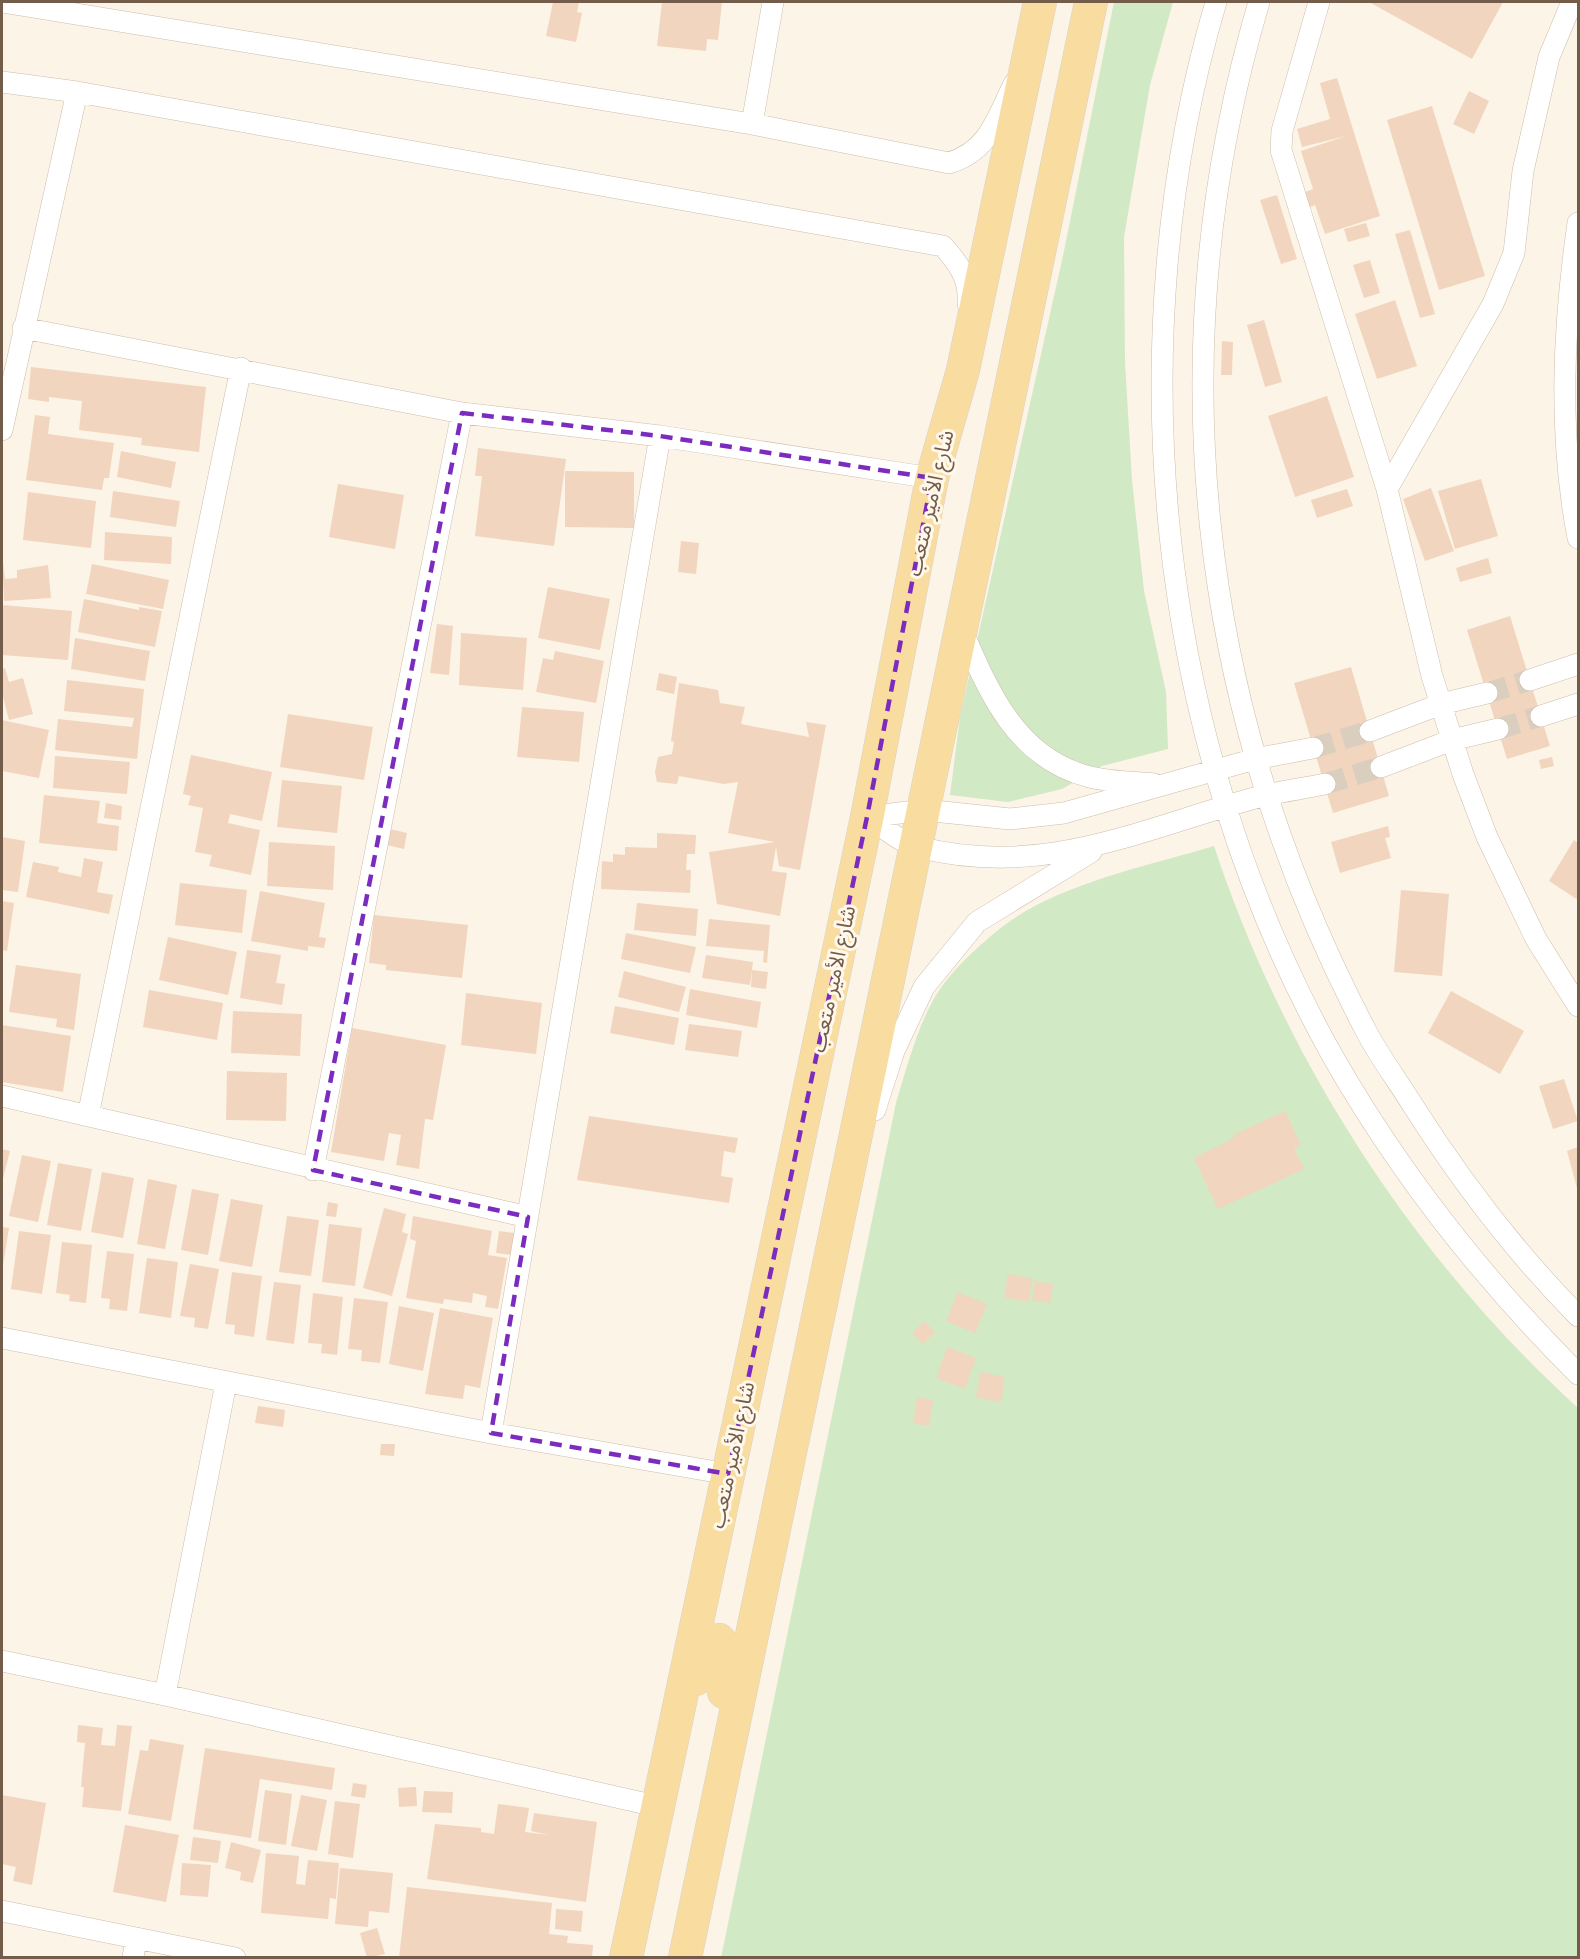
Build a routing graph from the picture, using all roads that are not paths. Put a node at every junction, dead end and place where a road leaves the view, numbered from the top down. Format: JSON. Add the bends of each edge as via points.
{"nodes":[{"id":1,"x":2,"y":2,"type":"edge"},
{"id":2,"x":773,"y":2,"type":"edge"},
{"id":3,"x":1040,"y":2,"type":"edge"},
{"id":4,"x":1090,"y":2,"type":"edge"},
{"id":5,"x":1216,"y":2,"type":"edge"},
{"id":6,"x":1258,"y":2,"type":"edge"},
{"id":7,"x":1319,"y":2,"type":"edge"},
{"id":8,"x":1572,"y":2,"type":"edge"},
{"id":9,"x":1030,"y":51,"type":"junction"},
{"id":10,"x":2,"y":82,"type":"edge"},
{"id":11,"x":77,"y":92,"type":"junction"},
{"id":12,"x":752,"y":124,"type":"junction"},
{"id":13,"x":1578,"y":223,"type":"edge"},
{"id":14,"x":23,"y":328,"type":"junction"},
{"id":15,"x":242,"y":369,"type":"junction"},
{"id":16,"x":963,"y":370,"type":"junction"},
{"id":17,"x":462,"y":413,"type":"junction"},
{"id":18,"x":2,"y":430,"type":"edge"},
{"id":19,"x":660,"y":436,"type":"junction"},
{"id":20,"x":932,"y":478,"type":"junction"},
{"id":21,"x":1387,"y":489,"type":"junction"},
{"id":22,"x":1578,"y":538,"type":"edge"},
{"id":23,"x":962,"y":630,"type":"junction"},
{"id":24,"x":1578,"y":664,"type":"edge"},
{"id":25,"x":1530,"y":680,"type":"tunnel mouth"},
{"id":26,"x":1486,"y":693,"type":"tunnel mouth"},
{"id":27,"x":1441,"y":704,"type":"junction"},
{"id":28,"x":1578,"y":704,"type":"edge"},
{"id":29,"x":1541,"y":716,"type":"tunnel mouth"},
{"id":30,"x":1498,"y":729,"type":"tunnel mouth"},
{"id":31,"x":1370,"y":731,"type":"tunnel mouth"},
{"id":32,"x":1452,"y":740,"type":"junction"},
{"id":33,"x":1313,"y":748,"type":"tunnel mouth"},
{"id":34,"x":1256,"y":759,"type":"junction"},
{"id":35,"x":1381,"y":767,"type":"tunnel mouth"},
{"id":36,"x":1216,"y":771,"type":"junction"},
{"id":37,"x":1324,"y":784,"type":"tunnel mouth"},
{"id":38,"x":1166,"y":785,"type":"junction"},
{"id":39,"x":1267,"y":795,"type":"junction"},
{"id":40,"x":1227,"y":807,"type":"junction"},
{"id":41,"x":924,"y":810,"type":"junction"},
{"id":42,"x":867,"y":817,"type":"junction"},
{"id":43,"x":916,"y":847,"type":"junction"},
{"id":44,"x":1054,"y":864,"type":"junction"},
{"id":45,"x":1578,"y":1006,"type":"edge"},
{"id":46,"x":2,"y":1096,"type":"edge"},
{"id":47,"x":88,"y":1116,"type":"junction"},
{"id":48,"x":314,"y":1170,"type":"junction"},
{"id":49,"x":841,"y":1213,"type":"junction"},
{"id":50,"x":528,"y":1217,"type":"junction"},
{"id":51,"x":1578,"y":1316,"type":"edge"},
{"id":52,"x":2,"y":1338,"type":"edge"},
{"id":53,"x":1578,"y":1374,"type":"edge"},
{"id":54,"x":226,"y":1383,"type":"junction"},
{"id":55,"x":491,"y":1433,"type":"junction"},
{"id":56,"x":728,"y":1474,"type":"junction"},
{"id":57,"x":2,"y":1661,"type":"edge"},
{"id":58,"x":165,"y":1695,"type":"junction"},
{"id":59,"x":656,"y":1806,"type":"junction"},
{"id":60,"x":2,"y":1911,"type":"edge"},
{"id":61,"x":134,"y":1948,"type":"edge"},
{"id":62,"x":236,"y":1958,"type":"edge"},
{"id":63,"x":626,"y":1958,"type":"edge"},
{"id":64,"x":684,"y":1958,"type":"edge"}],
"edges":[{"from":1,"to":12,"type":"street"},
{"from":2,"to":12,"type":"street"},
{"from":3,"to":9,"type":"main road","name":"شارع الأمير متعب"},
{"from":4,"to":23,"type":"main road"},
{"from":5,"to":36,"type":"street","via":[[1181,148],[1167,261],[1161,381],[1174,576],[1189,666]]},
{"from":6,"to":34,"type":"street","via":[[1239,66],[1221,155],[1208,265],[1202,381],[1215,571],[1230,662]]},
{"from":7,"to":21,"type":"street","via":[[1282,131],[1281,150]]},
{"from":8,"to":21,"type":"street","via":[[1549,57],[1523,171],[1514,253],[1493,304]]},
{"from":9,"to":12,"type":"street","via":[[984,143],[966,158],[949,163]]},
{"from":9,"to":16,"type":"main road","name":"شارع الأمير متعب"},
{"from":10,"to":11,"type":"street"},
{"from":11,"to":14,"type":"street"},
{"from":11,"to":16,"type":"street","via":[[943,246],[963,268],[969,292]]},
{"from":13,"to":22,"type":"street","via":[[1568,297],[1564,382],[1566,449]]},
{"from":14,"to":15,"type":"street"},
{"from":14,"to":18,"type":"street"},
{"from":15,"to":17,"type":"street"},
{"from":15,"to":47,"type":"street"},
{"from":16,"to":20,"type":"main road","name":"شارع الأمير متعب"},
{"from":17,"to":19,"type":"street"},
{"from":17,"to":48,"type":"street"},
{"from":19,"to":20,"type":"street"},
{"from":19,"to":50,"type":"street"},
{"from":20,"to":42,"type":"main road","name":"شارع الأمير متعب"},
{"from":21,"to":27,"type":"street"},
{"from":23,"to":38,"type":"street","via":[[988,691],[1021,737],[1052,763],[1090,777]]},
{"from":23,"to":41,"type":"main road"},
{"from":24,"to":25,"type":"street"},
{"from":26,"to":27,"type":"street"},
{"from":27,"to":31,"type":"street"},
{"from":27,"to":32,"type":"street"},
{"from":28,"to":29,"type":"street"},
{"from":30,"to":32,"type":"street"},
{"from":32,"to":35,"type":"street"},
{"from":32,"to":45,"type":"street","via":[[1487,837],[1536,939]]},
{"from":33,"to":34,"type":"street"},
{"from":34,"to":36,"type":"street"},
{"from":34,"to":39,"type":"street"},
{"from":36,"to":38,"type":"street"},
{"from":36,"to":40,"type":"street"},
{"from":37,"to":39,"type":"street"},
{"from":38,"to":41,"type":"street","via":[[1064,813],[1010,819]]},
{"from":39,"to":40,"type":"street"},
{"from":39,"to":51,"type":"street","via":[[1309,913],[1368,1034],[1437,1144],[1495,1223]]},
{"from":40,"to":44,"type":"street"},
{"from":40,"to":53,"type":"street","via":[[1271,930],[1332,1054],[1403,1168],[1463,1248],[1522,1318]]},
{"from":41,"to":42,"type":"street"},
{"from":41,"to":43,"type":"main road"},
{"from":42,"to":43,"type":"street"},
{"from":42,"to":56,"type":"main road","name":"شارع الأمير متعب"},
{"from":43,"to":44,"type":"street"},
{"from":43,"to":49,"type":"main road"},
{"from":44,"to":49,"type":"street","via":[[977,922],[924,987],[894,1051]]},
{"from":46,"to":47,"type":"street"},
{"from":47,"to":48,"type":"street"},
{"from":48,"to":50,"type":"street"},
{"from":49,"to":64,"type":"main road"},
{"from":50,"to":55,"type":"street"},
{"from":52,"to":54,"type":"street"},
{"from":54,"to":55,"type":"street"},
{"from":54,"to":58,"type":"street"},
{"from":55,"to":56,"type":"street"},
{"from":56,"to":59,"type":"main road","name":"شارع الأمير متعب"},
{"from":57,"to":58,"type":"street"},
{"from":58,"to":59,"type":"street"},
{"from":59,"to":63,"type":"main road","name":"شارع الأمير متعب"},
{"from":59,"to":64,"type":"main road","via":[[704,1655],[711,1641],[719,1640],[727,1649],[728,1669]]},
{"from":60,"to":61,"type":"street"},
{"from":61,"to":62,"type":"street"}]}
